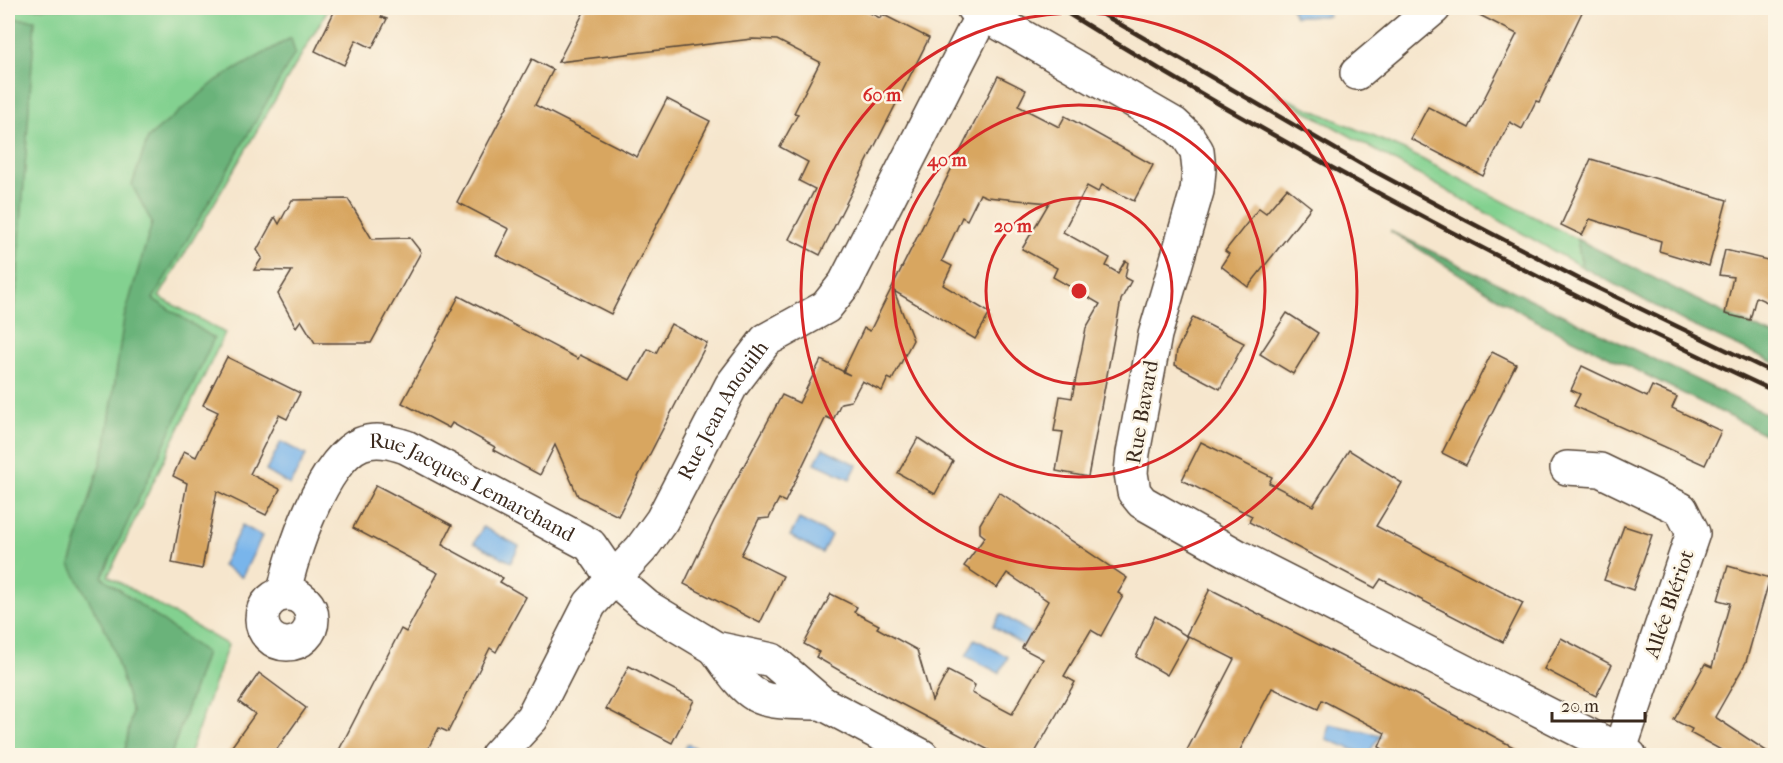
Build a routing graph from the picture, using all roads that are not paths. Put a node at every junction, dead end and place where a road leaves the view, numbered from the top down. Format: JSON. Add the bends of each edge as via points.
{"nodes":[{"id":1,"x":1434,"y":8,"type":"edge"},
{"id":2,"x":978,"y":10,"type":"edge"},
{"id":3,"x":1357,"y":73,"type":"dead end"},
{"id":4,"x":1567,"y":468,"type":"dead end"},
{"id":5,"x":612,"y":577,"type":"junction"},
{"id":6,"x":284,"y":593,"type":"dead end"},
{"id":7,"x":1625,"y":752,"type":"edge"},
{"id":8,"x":497,"y":756,"type":"edge"},
{"id":9,"x":922,"y":756,"type":"edge"}],
"edges":[{"from":1,"to":3,"type":"street"},
{"from":2,"to":5,"type":"street","name":"Rue Jean Anouilh","via":[[845,283],[826,307],[766,340],[730,386],[662,520],[641,549]]},
{"from":2,"to":7,"type":"street","name":"Rue Bavard","via":[[1174,124],[1197,151],[1197,191],[1155,335],[1133,453],[1134,492],[1142,502],[1239,557]]},
{"from":4,"to":7,"type":"street","name":"Allée Blériot","via":[[1600,470],[1681,509],[1693,533]]},
{"from":5,"to":6,"type":"street","name":"Rue Jacques Lemarchand","via":[[590,545],[406,447],[386,441],[361,444],[339,458],[297,541]]},
{"from":5,"to":8,"type":"street","name":"Rue Jean Anouilh","via":[[590,604],[532,718]]},
{"from":5,"to":9,"type":"street","name":"Rue Jacques Lemarchand","via":[[647,608],[715,648],[772,660],[822,703]]}]}
